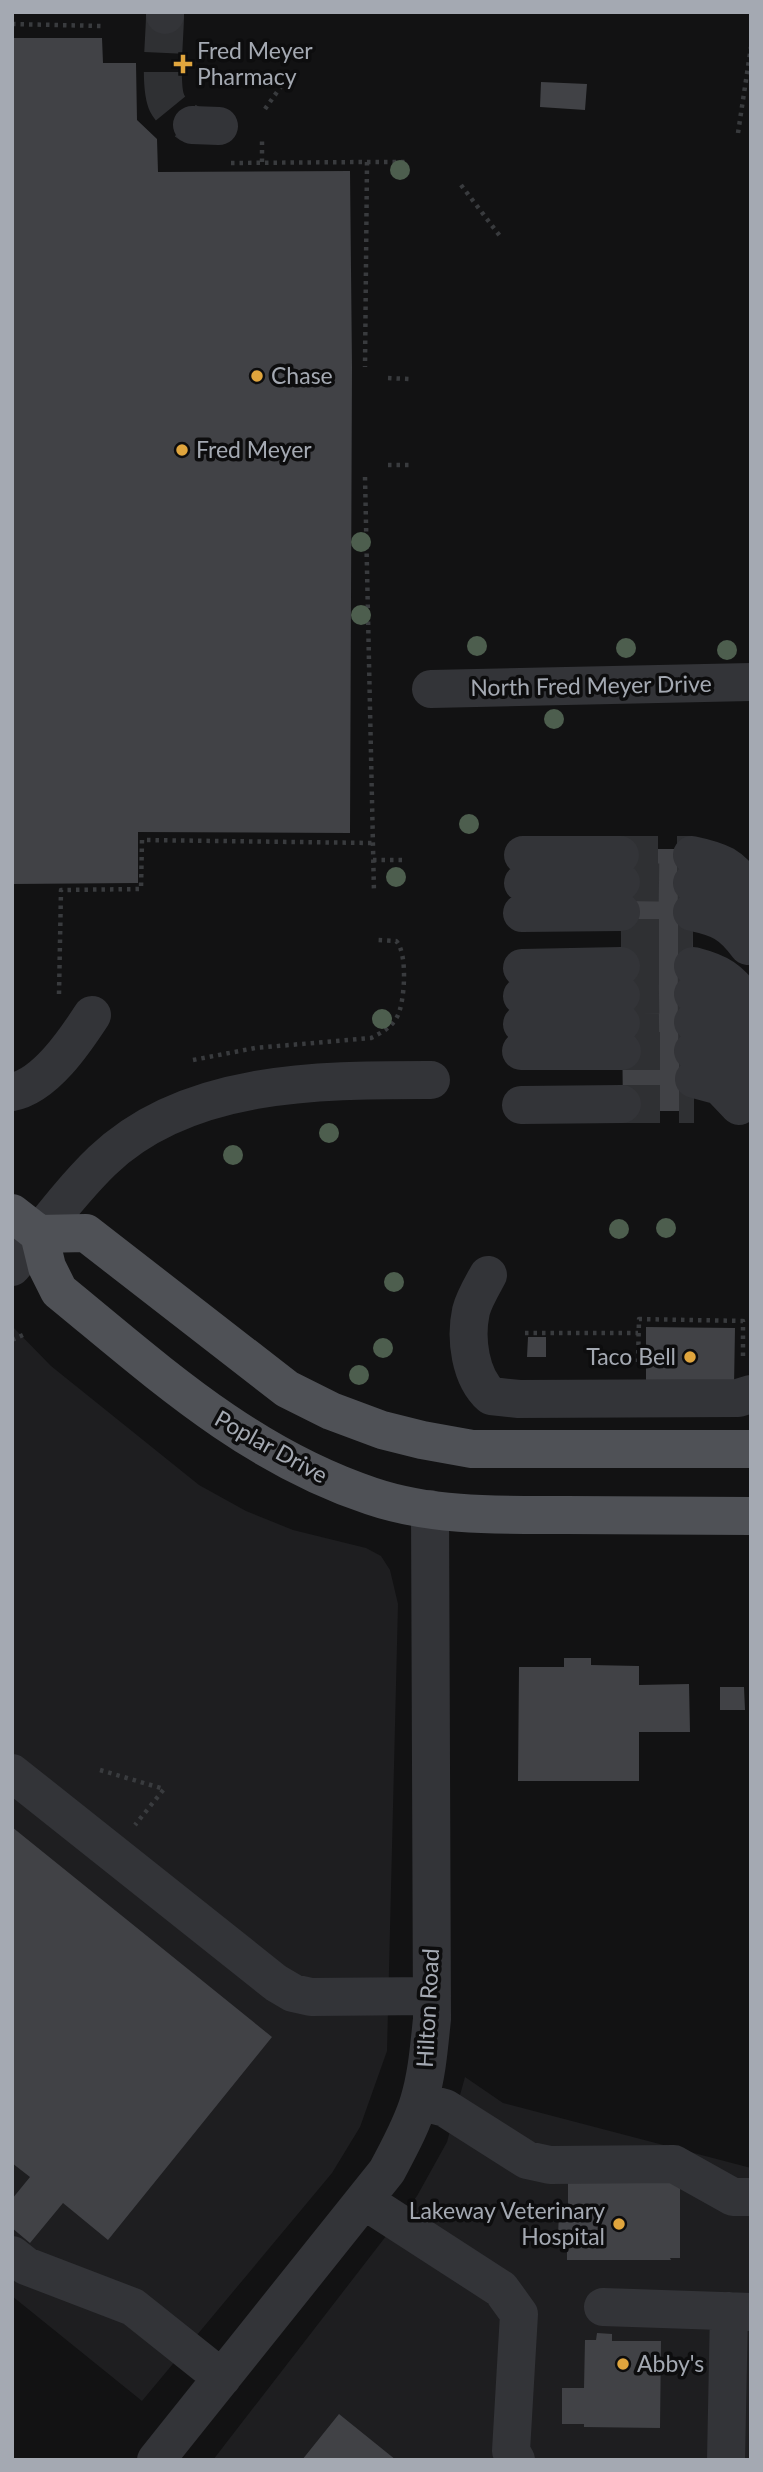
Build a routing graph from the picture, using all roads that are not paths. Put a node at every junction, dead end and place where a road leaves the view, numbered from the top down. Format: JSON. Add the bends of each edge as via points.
{"nodes":[{"id":1,"x":751,"y":682,"type":"edge"},
{"id":2,"x":431,"y":690,"type":"dead end"},
{"id":3,"x":693,"y":980,"type":"junction"},
{"id":4,"x":522,"y":981,"type":"junction"},
{"id":5,"x":621,"y":981,"type":"junction"},
{"id":6,"x":76,"y":1009,"type":"road end"},
{"id":7,"x":745,"y":1013,"type":"junction"},
{"id":8,"x":431,"y":1080,"type":"dead end"},
{"id":9,"x":12,"y":1092,"type":"edge"},
{"id":10,"x":26,"y":1223,"type":"edge"},
{"id":11,"x":12,"y":1267,"type":"edge"},
{"id":12,"x":488,"y":1275,"type":"dead end"},
{"id":13,"x":747,"y":1379,"type":"edge"},
{"id":14,"x":751,"y":1449,"type":"edge"},
{"id":15,"x":430,"y":1509,"type":"junction"},
{"id":16,"x":751,"y":1516,"type":"edge"},
{"id":17,"x":12,"y":1773,"type":"edge"},
{"id":18,"x":432,"y":1997,"type":"junction"},
{"id":19,"x":419,"y":2101,"type":"junction"},
{"id":20,"x":751,"y":2197,"type":"edge"},
{"id":21,"x":365,"y":2201,"type":"junction"},
{"id":22,"x":12,"y":2255,"type":"edge"},
{"id":23,"x":603,"y":2307,"type":"dead end"},
{"id":24,"x":740,"y":2312,"type":"edge"},
{"id":25,"x":222,"y":2378,"type":"junction"},
{"id":26,"x":169,"y":2455,"type":"edge"},
{"id":27,"x":516,"y":2460,"type":"edge"},
{"id":28,"x":726,"y":2460,"type":"edge"}],
"edges":[{"from":1,"to":2,"type":"street","name":"North Fred Meyer Drive"},
{"from":3,"to":7,"type":"street","via":[[734,1012]]},
{"from":3,"to":7,"type":"street","via":[[718,944],[735,958]]},
{"from":3,"to":7,"type":"street","via":[[718,1057],[733,1068]]},
{"from":3,"to":7,"type":"street","via":[[720,888],[738,902]]},
{"from":3,"to":7,"type":"street","via":[[720,1111]]},
{"from":4,"to":5,"type":"street"},
{"from":4,"to":5,"type":"street"},
{"from":4,"to":5,"type":"street"},
{"from":4,"to":5,"type":"street"},
{"from":4,"to":5,"type":"street"},
{"from":6,"to":9,"type":"street","via":[[72,1047],[29,1087]]},
{"from":8,"to":10,"type":"street","via":[[300,1084],[196,1104],[141,1130]]},
{"from":10,"to":11,"type":"street"},
{"from":10,"to":14,"type":"main road","via":[[86,1233],[287,1389],[382,1430],[472,1449]]},
{"from":10,"to":15,"type":"main road","name":"Poplar Drive","via":[[59,1291],[205,1410],[311,1473],[373,1497]]},
{"from":12,"to":13,"type":"street","via":[[471,1311],[470,1343],[476,1374],[491,1396],[737,1398]]},
{"from":15,"to":16,"type":"main road","name":"Poplar Drive","via":[[493,1515]]},
{"from":15,"to":18,"type":"street","name":"Hilton Road"},
{"from":17,"to":18,"type":"street","via":[[293,1993]]},
{"from":18,"to":19,"type":"street","name":"Hilton Road","via":[[428,2062]]},
{"from":19,"to":20,"type":"street","via":[[445,2108],[527,2160],[551,2165],[674,2164],[733,2197]]},
{"from":19,"to":21,"type":"street","name":"Hilton Road","via":[[387,2171]]},
{"from":21,"to":25,"type":"street","name":"Hilton Road"},
{"from":21,"to":27,"type":"street","via":[[501,2289],[519,2314],[511,2451]]},
{"from":22,"to":25,"type":"street","via":[[26,2266],[133,2307]]},
{"from":23,"to":24,"type":"street"},
{"from":24,"to":28,"type":"street"},
{"from":25,"to":26,"type":"street","name":"Hilton Road"}]}
